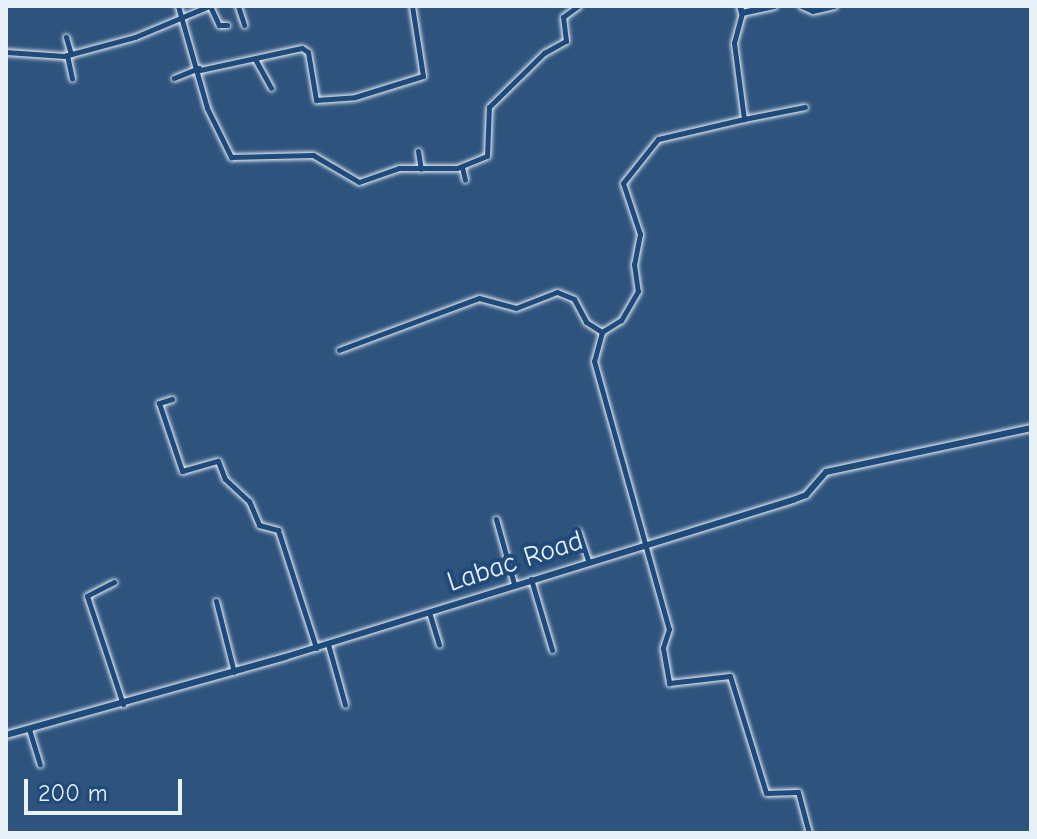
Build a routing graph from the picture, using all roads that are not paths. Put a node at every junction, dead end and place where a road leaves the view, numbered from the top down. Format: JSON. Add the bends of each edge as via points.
{"nodes":[{"id":1,"x":178,"y":6,"type":"edge"},
{"id":2,"x":205,"y":6,"type":"edge"},
{"id":3,"x":238,"y":6,"type":"edge"},
{"id":4,"x":412,"y":6,"type":"edge"},
{"id":5,"x":578,"y":6,"type":"edge"},
{"id":6,"x":774,"y":6,"type":"edge"},
{"id":7,"x":802,"y":6,"type":"edge"},
{"id":8,"x":834,"y":6,"type":"edge"},
{"id":9,"x":741,"y":10,"type":"edge"},
{"id":10,"x":179,"y":14,"type":"junction"},
{"id":11,"x":227,"y":25,"type":"dead end"},
{"id":12,"x":244,"y":25,"type":"dead end"},
{"id":13,"x":66,"y":37,"type":"dead end"},
{"id":14,"x":6,"y":52,"type":"edge"},
{"id":15,"x":69,"y":54,"type":"junction"},
{"id":16,"x":255,"y":59,"type":"junction"},
{"id":17,"x":199,"y":69,"type":"junction"},
{"id":18,"x":72,"y":78,"type":"dead end"},
{"id":19,"x":174,"y":78,"type":"dead end"},
{"id":20,"x":271,"y":88,"type":"dead end"},
{"id":21,"x":805,"y":107,"type":"dead end"},
{"id":22,"x":744,"y":119,"type":"junction"},
{"id":23,"x":418,"y":151,"type":"dead end"},
{"id":24,"x":462,"y":167,"type":"junction"},
{"id":25,"x":421,"y":169,"type":"junction"},
{"id":26,"x":465,"y":180,"type":"dead end"},
{"id":27,"x":602,"y":332,"type":"junction"},
{"id":28,"x":339,"y":350,"type":"dead end"},
{"id":29,"x":172,"y":399,"type":"dead end"},
{"id":30,"x":1031,"y":428,"type":"edge"},
{"id":31,"x":496,"y":519,"type":"dead end"},
{"id":32,"x":578,"y":531,"type":"dead end"},
{"id":33,"x":648,"y":542,"type":"junction"},
{"id":34,"x":588,"y":560,"type":"junction"},
{"id":35,"x":531,"y":578,"type":"junction"},
{"id":36,"x":114,"y":582,"type":"dead end"},
{"id":37,"x":514,"y":584,"type":"junction"},
{"id":38,"x":216,"y":601,"type":"dead end"},
{"id":39,"x":429,"y":612,"type":"junction"},
{"id":40,"x":328,"y":644,"type":"junction"},
{"id":41,"x":439,"y":645,"type":"dead end"},
{"id":42,"x":316,"y":648,"type":"junction"},
{"id":43,"x":552,"y":650,"type":"dead end"},
{"id":44,"x":234,"y":672,"type":"junction"},
{"id":45,"x":123,"y":704,"type":"junction"},
{"id":46,"x":345,"y":705,"type":"dead end"},
{"id":47,"x":29,"y":729,"type":"junction"},
{"id":48,"x":6,"y":735,"type":"edge"},
{"id":49,"x":40,"y":764,"type":"dead end"},
{"id":50,"x":809,"y":833,"type":"edge"}],
"edges":[{"from":1,"to":10,"type":"street"},
{"from":2,"to":10,"type":"street"},
{"from":2,"to":11,"type":"street","via":[[219,25]]},
{"from":3,"to":12,"type":"street"},
{"from":4,"to":16,"type":"street","via":[[422,77],[323,102],[312,93],[306,49]]},
{"from":5,"to":24,"type":"street","via":[[563,17],[564,43],[544,53],[489,107],[487,156]]},
{"from":6,"to":9,"type":"street"},
{"from":7,"to":8,"type":"street","via":[[813,11]]},
{"from":9,"to":22,"type":"street","via":[[734,43]]},
{"from":10,"to":15,"type":"street","via":[[135,37]]},
{"from":10,"to":17,"type":"street"},
{"from":13,"to":15,"type":"street"},
{"from":14,"to":15,"type":"street"},
{"from":15,"to":18,"type":"street"},
{"from":16,"to":17,"type":"street"},
{"from":16,"to":20,"type":"street"},
{"from":17,"to":19,"type":"street"},
{"from":17,"to":25,"type":"street","via":[[209,114],[234,160],[313,155],[359,182],[399,168]]},
{"from":21,"to":22,"type":"street"},
{"from":22,"to":27,"type":"street","via":[[668,134],[632,166],[622,187],[640,234],[634,264],[638,291],[621,320]]},
{"from":23,"to":25,"type":"street"},
{"from":24,"to":25,"type":"street"},
{"from":24,"to":26,"type":"street"},
{"from":27,"to":28,"type":"street","via":[[586,322],[574,299],[557,292],[516,308],[479,298]]},
{"from":27,"to":33,"type":"street","via":[[594,347],[596,372]]},
{"from":29,"to":42,"type":"street","via":[[159,403],[182,471],[218,461],[225,479],[249,501],[259,525],[278,530]]},
{"from":30,"to":33,"type":"street","name":"Labac Road","via":[[826,472],[799,498]]},
{"from":31,"to":37,"type":"street"},
{"from":32,"to":34,"type":"street"},
{"from":33,"to":34,"type":"street","name":"Labac Road"},
{"from":33,"to":50,"type":"street","via":[[669,629],[663,648],[669,683],[733,679],[766,793],[798,792]]},
{"from":34,"to":35,"type":"street","name":"Labac Road"},
{"from":35,"to":37,"type":"street","name":"Labac Road"},
{"from":35,"to":43,"type":"street"},
{"from":36,"to":45,"type":"street","via":[[87,596]]},
{"from":37,"to":39,"type":"street","name":"Labac Road"},
{"from":38,"to":44,"type":"street"},
{"from":39,"to":40,"type":"street","name":"Labac Road"},
{"from":39,"to":41,"type":"street"},
{"from":40,"to":42,"type":"street","name":"Labac Road"},
{"from":40,"to":46,"type":"street"},
{"from":42,"to":44,"type":"street","name":"Labac Road"},
{"from":44,"to":45,"type":"street","name":"Labac Road"},
{"from":45,"to":47,"type":"street","name":"Labac Road"},
{"from":47,"to":48,"type":"street","name":"Labac Road"},
{"from":47,"to":49,"type":"street"}]}
